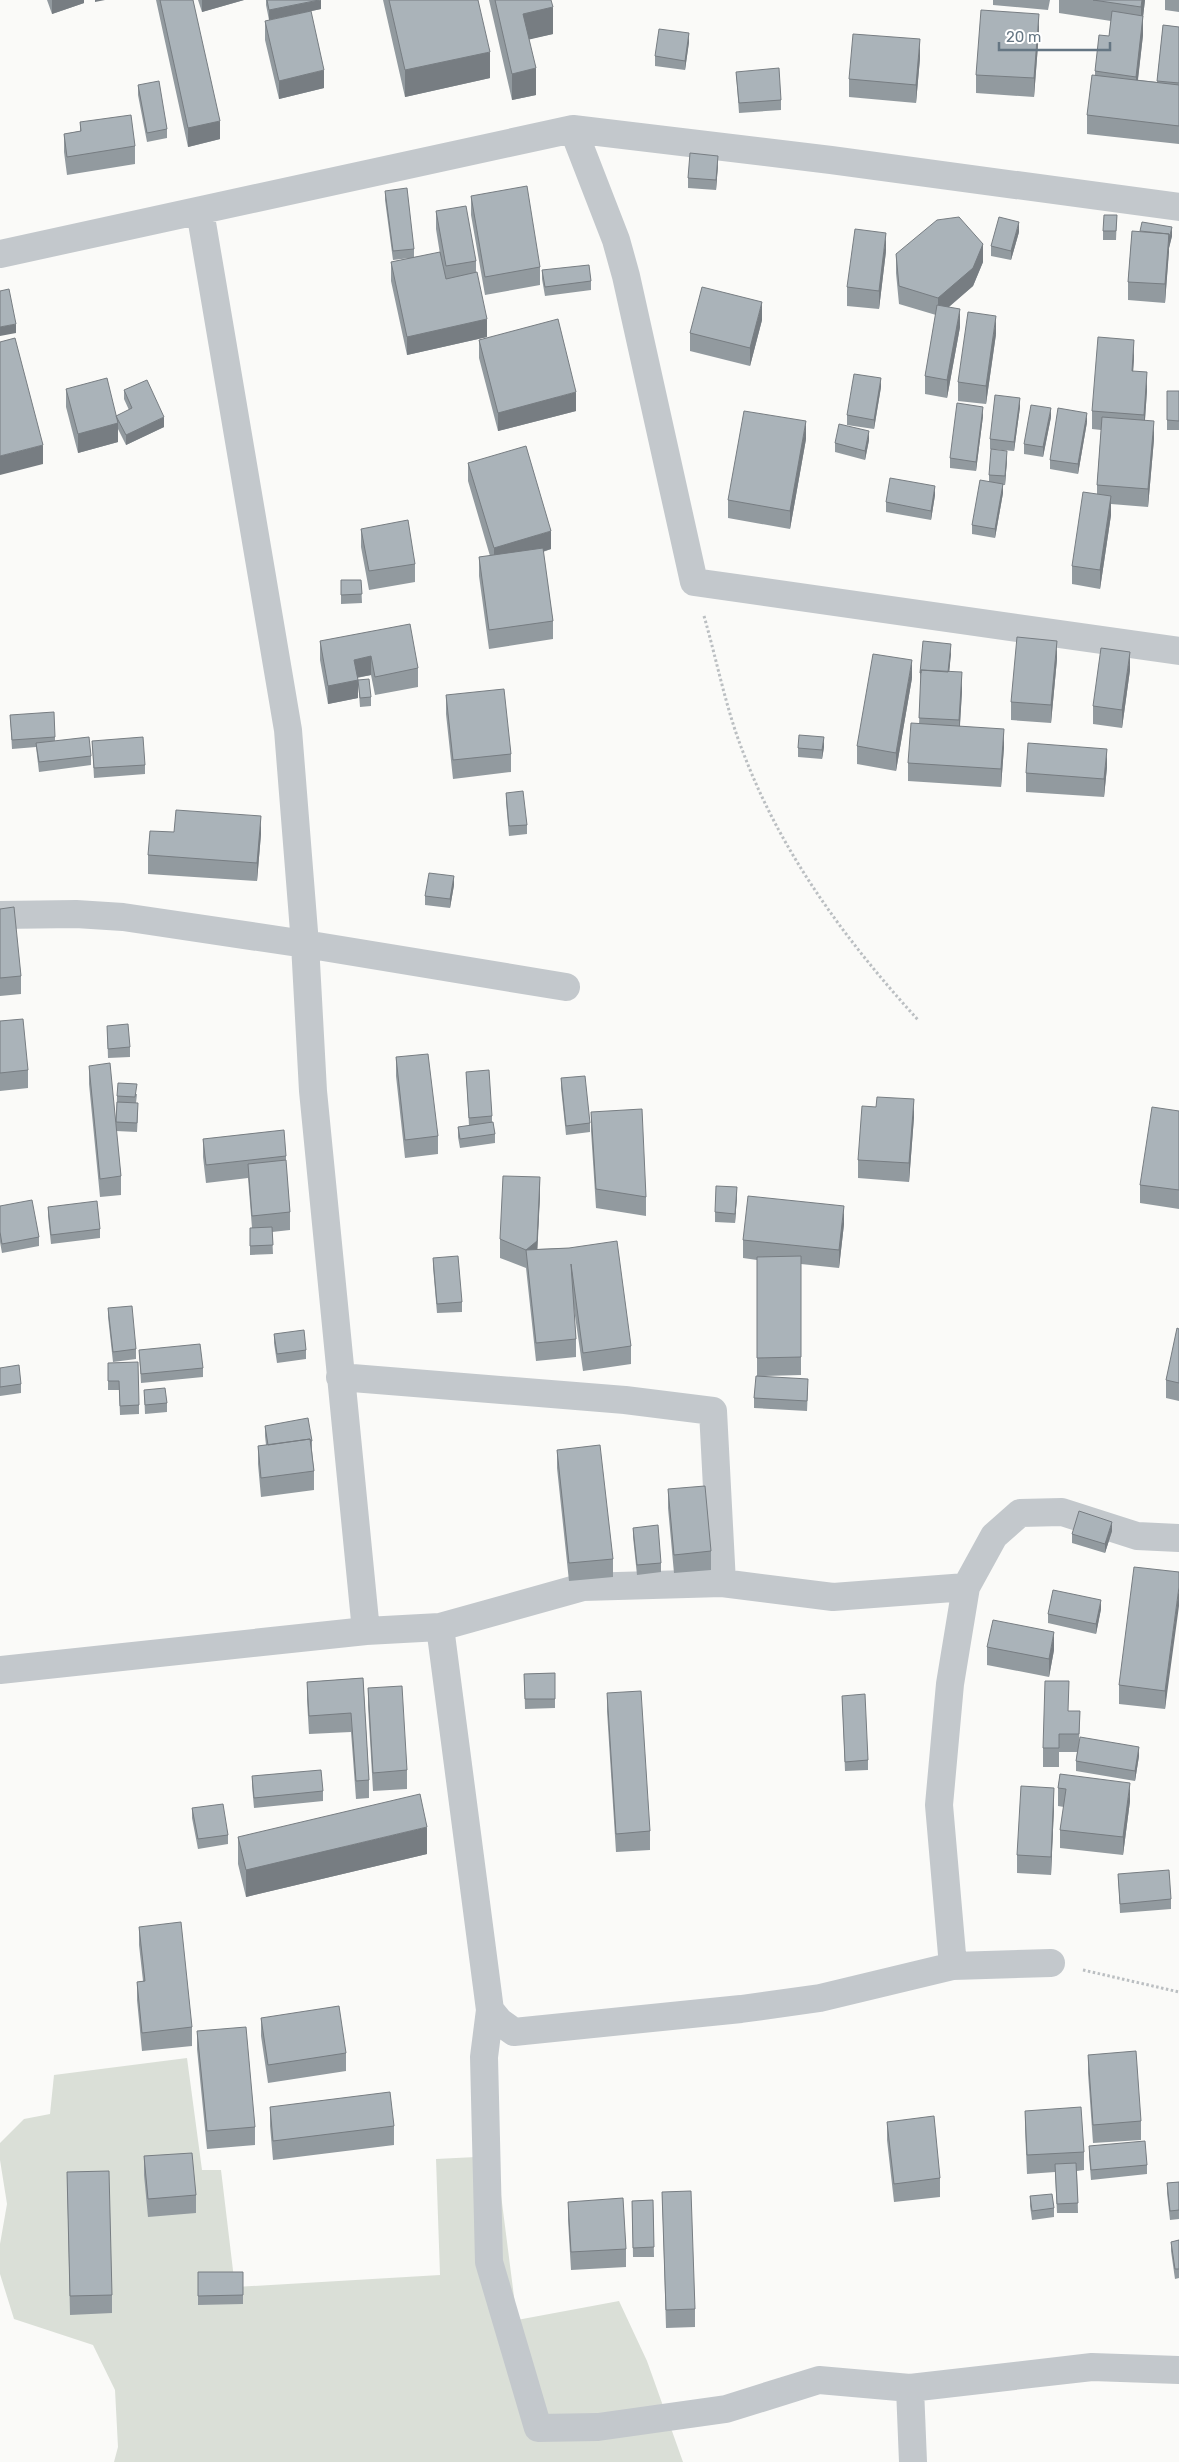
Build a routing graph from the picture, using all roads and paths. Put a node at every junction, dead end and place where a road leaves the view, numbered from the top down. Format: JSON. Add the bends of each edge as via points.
{"nodes":[{"id":1,"x":573,"y":130,"type":"junction"},
{"id":2,"x":1179,"y":207,"type":"edge"},
{"id":3,"x":200,"y":211,"type":"junction"},
{"id":4,"x":0,"y":254,"type":"edge"},
{"id":5,"x":694,"y":582,"type":"junction"},
{"id":6,"x":1179,"y":651,"type":"edge"},
{"id":7,"x":0,"y":915,"type":"edge"},
{"id":8,"x":305,"y":944,"type":"junction"},
{"id":9,"x":566,"y":987,"type":"dead end"},
{"id":10,"x":918,"y":1021,"type":"dead end"},
{"id":11,"x":340,"y":1377,"type":"junction"},
{"id":12,"x":1179,"y":1538,"type":"edge"},
{"id":13,"x":722,"y":1583,"type":"junction"},
{"id":14,"x":966,"y":1587,"type":"junction"},
{"id":15,"x":440,"y":1627,"type":"junction"},
{"id":16,"x":366,"y":1631,"type":"junction"},
{"id":17,"x":0,"y":1670,"type":"edge"},
{"id":18,"x":1051,"y":1963,"type":"joint"},
{"id":19,"x":953,"y":1966,"type":"junction"},
{"id":20,"x":1179,"y":1992,"type":"edge"},
{"id":21,"x":490,"y":2010,"type":"junction"},
{"id":22,"x":1179,"y":2370,"type":"edge"},
{"id":23,"x":910,"y":2388,"type":"junction"},
{"id":24,"x":913,"y":2462,"type":"edge"}],
"edges":[{"from":1,"to":2,"type":"street","via":[[851,162]]},
{"from":1,"to":3,"type":"street"},
{"from":1,"to":5,"type":"street","via":[[616,240],[626,276]]},
{"from":3,"to":4,"type":"street"},
{"from":3,"to":8,"type":"street","via":[[288,730]]},
{"from":5,"to":6,"type":"street"},
{"from":5,"to":10,"type":"path","via":[[742,750],[761,795],[814,890]]},
{"from":7,"to":8,"type":"street","via":[[76,914],[123,918]]},
{"from":8,"to":9,"type":"street"},
{"from":8,"to":11,"type":"street","via":[[313,1091]]},
{"from":11,"to":13,"type":"street","via":[[625,1400],[713,1411]]},
{"from":11,"to":16,"type":"street"},
{"from":12,"to":14,"type":"street","via":[[1137,1536],[1062,1512],[1020,1512],[994,1536]]},
{"from":13,"to":14,"type":"street","via":[[833,1597]]},
{"from":13,"to":15,"type":"street","via":[[582,1587]]},
{"from":14,"to":19,"type":"street","via":[[950,1684],[939,1805]]},
{"from":15,"to":16,"type":"street"},
{"from":15,"to":21,"type":"street"},
{"from":16,"to":17,"type":"street"},
{"from":18,"to":19,"type":"street"},
{"from":18,"to":20,"type":"path"},
{"from":19,"to":21,"type":"street","via":[[820,1998],[514,2032]]},
{"from":21,"to":23,"type":"street","via":[[484,2057],[489,2262],[538,2428],[598,2427],[726,2409],[819,2380]]},
{"from":22,"to":23,"type":"street","via":[[1092,2367]]},
{"from":23,"to":24,"type":"street"}]}
